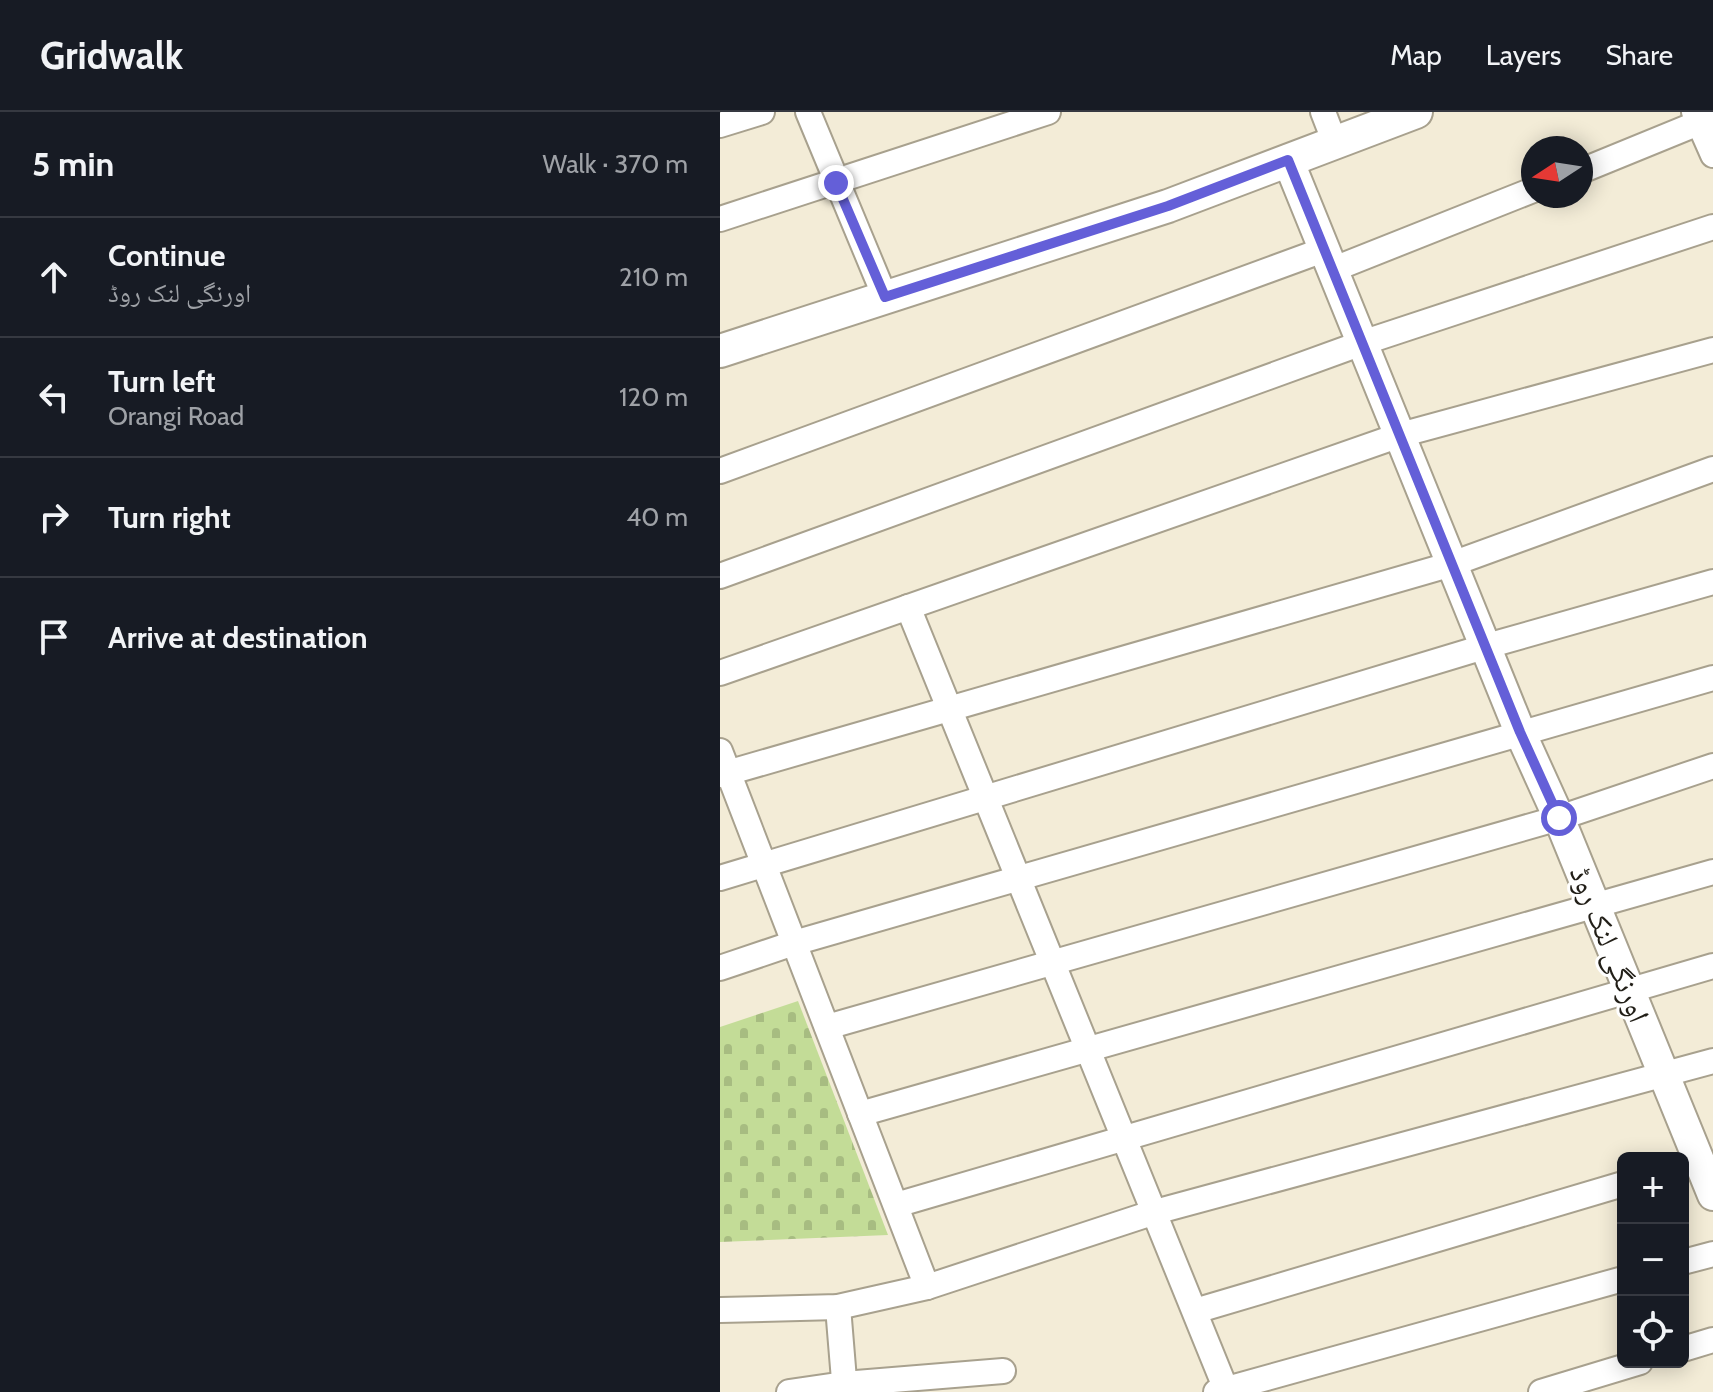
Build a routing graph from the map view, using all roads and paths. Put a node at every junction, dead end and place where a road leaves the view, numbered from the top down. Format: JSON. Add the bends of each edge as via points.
{"nodes":[{"id":1,"x":762,"y":112,"type":"edge"},
{"id":2,"x":808,"y":112,"type":"edge"},
{"id":3,"x":1048,"y":112,"type":"edge"},
{"id":4,"x":1323,"y":112,"type":"edge"},
{"id":5,"x":1416,"y":112,"type":"edge"},
{"id":6,"x":1702,"y":118,"type":"edge"},
{"id":7,"x":720,"y":125,"type":"edge"},
{"id":8,"x":1335,"y":143,"type":"junction"},
{"id":9,"x":1713,"y":155,"type":"edge"},
{"id":10,"x":1288,"y":160,"type":"junction"},
{"id":11,"x":1593,"y":166,"type":"edge"},
{"id":12,"x":836,"y":183,"type":"junction"},
{"id":13,"x":1521,"y":194,"type":"edge"},
{"id":14,"x":720,"y":219,"type":"edge"},
{"id":15,"x":1713,"y":227,"type":"edge"},
{"id":16,"x":1330,"y":259,"type":"junction"},
{"id":17,"x":885,"y":297,"type":"junction"},
{"id":18,"x":1362,"y":343,"type":"junction"},
{"id":19,"x":1713,"y":350,"type":"edge"},
{"id":20,"x":720,"y":351,"type":"edge"},
{"id":21,"x":1400,"y":435,"type":"junction"},
{"id":22,"x":1713,"y":469,"type":"edge"},
{"id":23,"x":720,"y":471,"type":"edge"},
{"id":24,"x":1452,"y":564,"type":"junction"},
{"id":25,"x":720,"y":576,"type":"edge"},
{"id":26,"x":1713,"y":582,"type":"edge"},
{"id":27,"x":908,"y":607,"type":"junction"},
{"id":28,"x":1487,"y":646,"type":"junction"},
{"id":29,"x":720,"y":673,"type":"edge"},
{"id":30,"x":1713,"y":678,"type":"edge"},
{"id":31,"x":950,"y":709,"type":"junction"},
{"id":32,"x":1520,"y":732,"type":"junction"},
{"id":33,"x":723,"y":766,"type":"edge"},
{"id":34,"x":1713,"y":766,"type":"edge"},
{"id":35,"x":987,"y":797,"type":"junction"},
{"id":36,"x":1559,"y":818,"type":"junction"},
{"id":37,"x":763,"y":864,"type":"junction"},
{"id":38,"x":1713,"y":872,"type":"edge"},
{"id":39,"x":1020,"y":877,"type":"junction"},
{"id":40,"x":720,"y":878,"type":"edge"},
{"id":41,"x":1595,"y":907,"type":"junction"},
{"id":42,"x":794,"y":943,"type":"junction"},
{"id":43,"x":1054,"y":962,"type":"junction"},
{"id":44,"x":1713,"y":966,"type":"edge"},
{"id":45,"x":720,"y":968,"type":"edge"},
{"id":46,"x":1628,"y":991,"type":"junction"},
{"id":47,"x":827,"y":1027,"type":"junction"},
{"id":48,"x":1089,"y":1049,"type":"junction"},
{"id":49,"x":1713,"y":1061,"type":"edge"},
{"id":50,"x":1663,"y":1074,"type":"junction"},
{"id":51,"x":860,"y":1114,"type":"junction"},
{"id":52,"x":1125,"y":1138,"type":"junction"},
{"id":53,"x":1698,"y":1162,"type":"edge"},
{"id":54,"x":1617,"y":1186,"type":"edge"},
{"id":55,"x":1713,"y":1195,"type":"edge"},
{"id":56,"x":896,"y":1205,"type":"junction"},
{"id":57,"x":1155,"y":1212,"type":"junction"},
{"id":58,"x":1713,"y":1254,"type":"edge"},
{"id":59,"x":1689,"y":1260,"type":"edge"},
{"id":60,"x":1617,"y":1281,"type":"edge"},
{"id":61,"x":927,"y":1287,"type":"junction"},
{"id":62,"x":838,"y":1307,"type":"junction"},
{"id":63,"x":720,"y":1310,"type":"edge"},
{"id":64,"x":1195,"y":1311,"type":"junction"},
{"id":65,"x":1713,"y":1340,"type":"edge"},
{"id":66,"x":1689,"y":1347,"type":"edge"},
{"id":67,"x":1620,"y":1368,"type":"edge"},
{"id":68,"x":1003,"y":1371,"type":"dead end"},
{"id":69,"x":845,"y":1388,"type":"edge"},
{"id":70,"x":1223,"y":1391,"type":"edge"},
{"id":71,"x":789,"y":1392,"type":"edge"},
{"id":72,"x":1541,"y":1392,"type":"edge"}],
"edges":[{"from":1,"to":7,"type":"street"},
{"from":2,"to":12,"type":"street"},
{"from":3,"to":12,"type":"street"},
{"from":4,"to":8,"type":"street"},
{"from":5,"to":8,"type":"main road"},
{"from":6,"to":9,"type":"street"},
{"from":6,"to":11,"type":"street"},
{"from":8,"to":10,"type":"main road"},
{"from":10,"to":16,"type":"street","name":"اورنگی لنک روڈ"},
{"from":10,"to":17,"type":"main road","via":[[1168,206]]},
{"from":12,"to":14,"type":"street"},
{"from":12,"to":17,"type":"street"},
{"from":13,"to":16,"type":"street"},
{"from":15,"to":18,"type":"street"},
{"from":16,"to":18,"type":"street","name":"اورنگی لنک روڈ"},
{"from":16,"to":23,"type":"street"},
{"from":17,"to":20,"type":"main road"},
{"from":18,"to":21,"type":"street","name":"اورنگی لنک روڈ"},
{"from":18,"to":25,"type":"street"},
{"from":19,"to":21,"type":"street"},
{"from":21,"to":24,"type":"street","name":"اورنگی لنک روڈ"},
{"from":21,"to":27,"type":"street"},
{"from":22,"to":24,"type":"street"},
{"from":24,"to":28,"type":"street","name":"اورنگی لنک روڈ"},
{"from":24,"to":31,"type":"street"},
{"from":26,"to":28,"type":"street"},
{"from":27,"to":29,"type":"street"},
{"from":27,"to":31,"type":"street"},
{"from":28,"to":32,"type":"street","name":"اورنگی لنک روڈ"},
{"from":28,"to":35,"type":"street"},
{"from":30,"to":32,"type":"street"},
{"from":31,"to":33,"type":"street"},
{"from":31,"to":35,"type":"street"},
{"from":32,"to":36,"type":"street","name":"اورنگی لنک روڈ"},
{"from":32,"to":39,"type":"street"},
{"from":33,"to":37,"type":"street"},
{"from":34,"to":36,"type":"street"},
{"from":35,"to":37,"type":"street"},
{"from":35,"to":39,"type":"street"},
{"from":36,"to":41,"type":"street","name":"اورنگی لنک روڈ"},
{"from":36,"to":43,"type":"street"},
{"from":37,"to":40,"type":"street"},
{"from":37,"to":42,"type":"street"},
{"from":38,"to":41,"type":"street"},
{"from":39,"to":42,"type":"street"},
{"from":39,"to":43,"type":"street"},
{"from":41,"to":46,"type":"street","name":"اورنگی لنک روڈ"},
{"from":41,"to":48,"type":"street"},
{"from":42,"to":45,"type":"street"},
{"from":42,"to":47,"type":"street"},
{"from":43,"to":47,"type":"street"},
{"from":43,"to":48,"type":"street"},
{"from":44,"to":46,"type":"street"},
{"from":46,"to":50,"type":"street","name":"اورنگی لنک روڈ"},
{"from":46,"to":52,"type":"street"},
{"from":47,"to":51,"type":"street"},
{"from":48,"to":51,"type":"street"},
{"from":48,"to":52,"type":"street"},
{"from":49,"to":50,"type":"street"},
{"from":50,"to":53,"type":"street","name":"اورنگی لنک روڈ"},
{"from":50,"to":57,"type":"street"},
{"from":51,"to":56,"type":"street"},
{"from":52,"to":56,"type":"street"},
{"from":52,"to":57,"type":"street"},
{"from":53,"to":55,"type":"street","name":"اورنگی لنک روڈ"},
{"from":54,"to":64,"type":"street"},
{"from":56,"to":61,"type":"street"},
{"from":57,"to":61,"type":"street"},
{"from":57,"to":64,"type":"street"},
{"from":58,"to":59,"type":"street"},
{"from":60,"to":70,"type":"street"},
{"from":61,"to":62,"type":"street"},
{"from":62,"to":63,"type":"street"},
{"from":62,"to":69,"type":"street"},
{"from":64,"to":70,"type":"street"},
{"from":65,"to":66,"type":"street"},
{"from":67,"to":72,"type":"street"},
{"from":68,"to":69,"type":"street"},
{"from":69,"to":71,"type":"street"}]}
